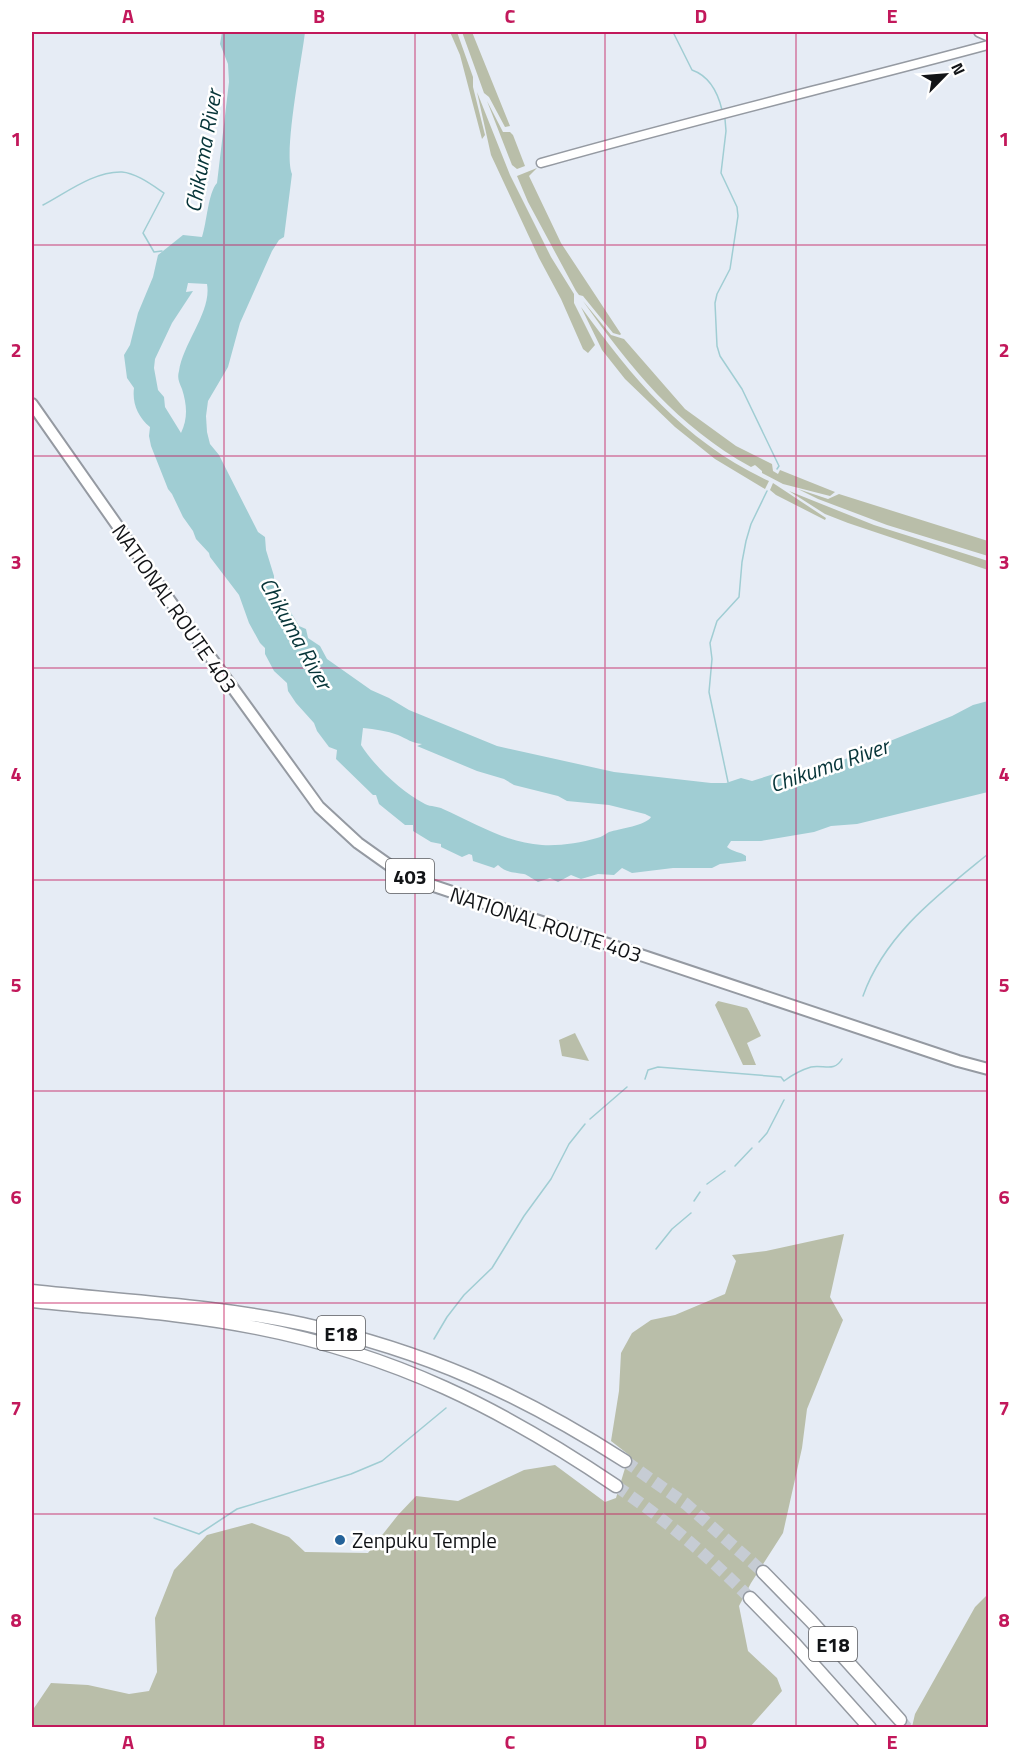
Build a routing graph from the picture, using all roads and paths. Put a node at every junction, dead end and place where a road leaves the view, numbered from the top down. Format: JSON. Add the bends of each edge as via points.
{"nodes":[{"id":1,"x":979,"y":32,"type":"edge"},
{"id":2,"x":988,"y":36,"type":"edge"},
{"id":3,"x":988,"y":45,"type":"edge"},
{"id":4,"x":541,"y":163,"type":"dead end"},
{"id":5,"x":32,"y":404,"type":"edge"},
{"id":6,"x":988,"y":1069,"type":"edge"},
{"id":7,"x":32,"y":1291,"type":"edge"},
{"id":8,"x":32,"y":1301,"type":"edge"},
{"id":9,"x":625,"y":1461,"type":"tunnel mouth"},
{"id":10,"x":616,"y":1486,"type":"tunnel mouth"},
{"id":11,"x":764,"y":1572,"type":"tunnel mouth"},
{"id":12,"x":750,"y":1598,"type":"tunnel mouth"},
{"id":13,"x":900,"y":1720,"type":"tunnel mouth"},
{"id":14,"x":870,"y":1728,"type":"edge"}],
"edges":[{"from":1,"to":2,"type":"main road"},
{"from":3,"to":4,"type":"street"},
{"from":5,"to":6,"type":"highway","name":"NATIONAL ROUTE 403","number":"403","via":[[319,807],[358,843],[396,870],[776,1001]]},
{"from":7,"to":9,"type":"highway","number":"E18","via":[[238,1313],[368,1340],[492,1386],[547,1413]]},
{"from":8,"to":10,"type":"highway","number":"E18","via":[[228,1322],[364,1355],[417,1374],[499,1413]]},
{"from":11,"to":13,"type":"highway","number":"E18"},
{"from":12,"to":14,"type":"highway","number":"E18"}]}
